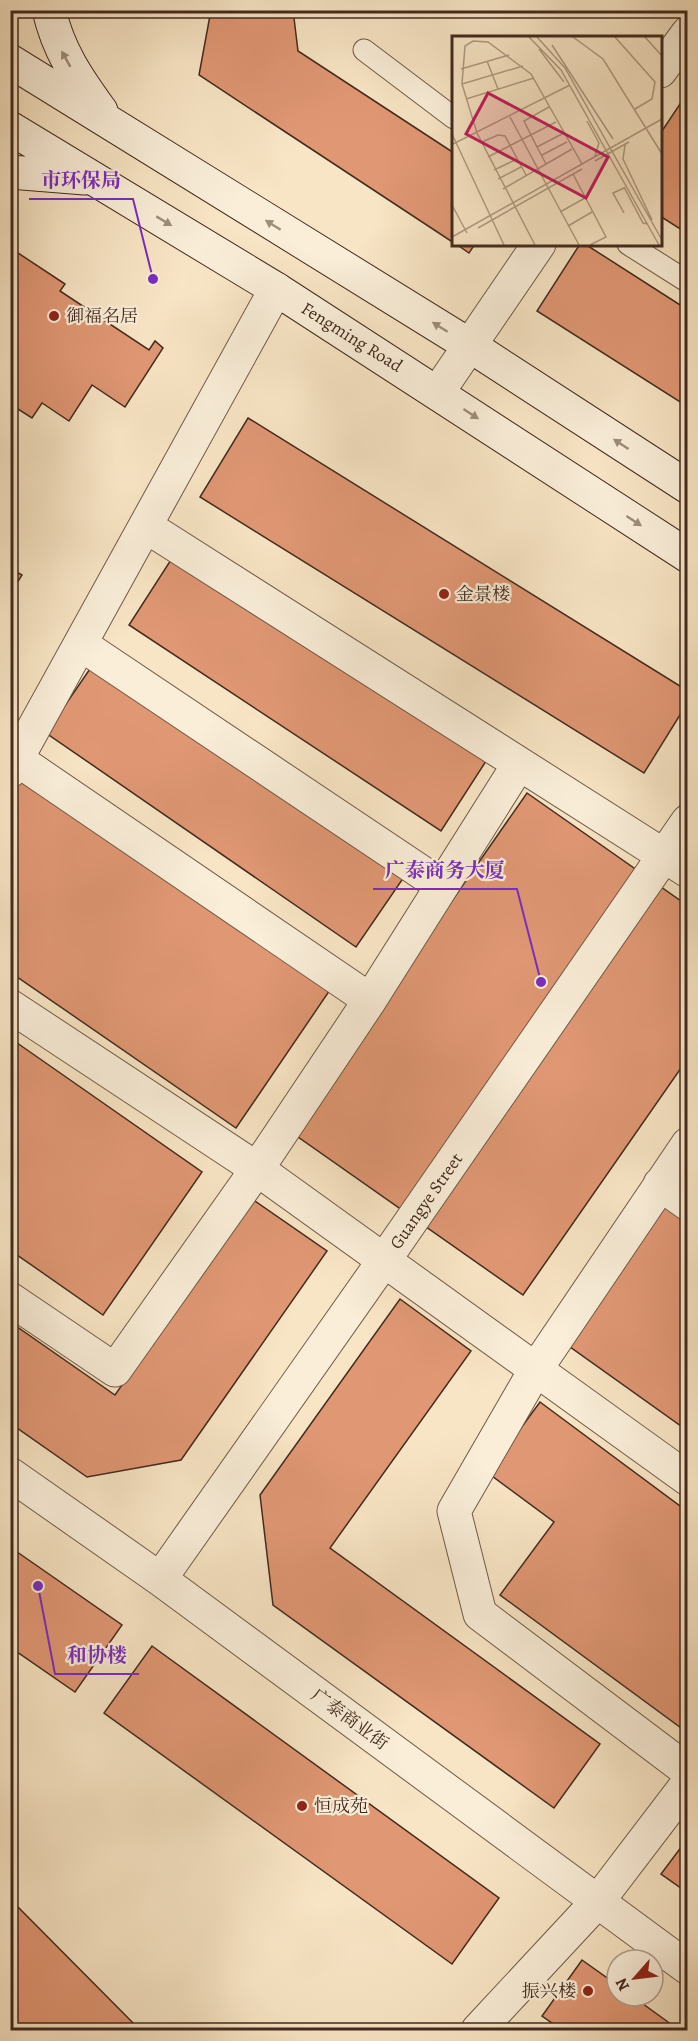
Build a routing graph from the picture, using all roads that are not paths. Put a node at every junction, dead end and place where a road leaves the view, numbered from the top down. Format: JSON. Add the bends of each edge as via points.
{"nodes":[{"id":1,"x":49,"y":10,"type":"edge"},
{"id":2,"x":687,"y":33,"type":"edge"},
{"id":3,"x":364,"y":50,"type":"dead end"},
{"id":4,"x":10,"y":61,"type":"edge"},
{"id":5,"x":662,"y":69,"type":"edge"},
{"id":6,"x":452,"y":117,"type":"edge"},
{"id":7,"x":110,"y":124,"type":"junction"},
{"id":8,"x":10,"y":128,"type":"edge"},
{"id":9,"x":10,"y":172,"type":"edge"},
{"id":10,"x":96,"y":179,"type":"junction"},
{"id":11,"x":538,"y":246,"type":"edge"},
{"id":12,"x":631,"y":246,"type":"edge"},
{"id":13,"x":687,"y":282,"type":"edge"},
{"id":14,"x":276,"y":289,"type":"junction"},
{"id":15,"x":469,"y":345,"type":"junction"},
{"id":16,"x":438,"y":392,"type":"junction"},
{"id":17,"x":687,"y":488,"type":"edge"},
{"id":18,"x":147,"y":527,"type":"junction"},
{"id":19,"x":687,"y":556,"type":"edge"},
{"id":20,"x":82,"y":645,"type":"junction"},
{"id":21,"x":519,"y":764,"type":"junction"},
{"id":22,"x":14,"y":765,"type":"edge"},
{"id":23,"x":687,"y":821,"type":"edge"},
{"id":24,"x":676,"y":864,"type":"edge"},
{"id":25,"x":442,"y":886,"type":"junction"},
{"id":26,"x":370,"y":1000,"type":"junction"},
{"id":27,"x":10,"y":1006,"type":"edge"},
{"id":28,"x":687,"y":1144,"type":"edge"},
{"id":29,"x":257,"y":1169,"type":"junction"},
{"id":30,"x":660,"y":1184,"type":"junction"},
{"id":31,"x":687,"y":1204,"type":"edge"},
{"id":32,"x":386,"y":1259,"type":"junction"},
{"id":33,"x":10,"y":1299,"type":"edge"},
{"id":34,"x":536,"y":1369,"type":"junction"},
{"id":35,"x":10,"y":1474,"type":"edge"},
{"id":36,"x":687,"y":1479,"type":"edge"},
{"id":37,"x":160,"y":1579,"type":"junction"},
{"id":38,"x":687,"y":1771,"type":"edge"},
{"id":39,"x":687,"y":1783,"type":"edge"},
{"id":40,"x":598,"y":1901,"type":"junction"},
{"id":41,"x":687,"y":1968,"type":"edge"},
{"id":42,"x":478,"y":2031,"type":"edge"}],
"edges":[{"from":7,"to":1,"type":"street","one_way":true,"via":[[60,47]]},
{"from":2,"to":5,"type":"street"},
{"from":3,"to":6,"type":"lane"},
{"from":4,"to":7,"type":"street"},
{"from":15,"to":7,"type":"street","one_way":true},
{"from":8,"to":10,"type":"street","name":"Fengming Road"},
{"from":9,"to":10,"type":"street"},
{"from":10,"to":14,"type":"street","name":"Fengming Road","one_way":true},
{"from":11,"to":15,"type":"street"},
{"from":12,"to":13,"type":"lane"},
{"from":14,"to":16,"type":"street","name":"Fengming Road"},
{"from":14,"to":18,"type":"street"},
{"from":15,"to":16,"type":"street"},
{"from":17,"to":15,"type":"street","one_way":true},
{"from":16,"to":19,"type":"street","name":"Fengming Road","one_way":true},
{"from":18,"to":20,"type":"street"},
{"from":18,"to":21,"type":"street"},
{"from":20,"to":22,"type":"street"},
{"from":20,"to":25,"type":"street"},
{"from":21,"to":24,"type":"street"},
{"from":21,"to":25,"type":"street"},
{"from":22,"to":26,"type":"street"},
{"from":23,"to":24,"type":"street","name":"Guangye Street"},
{"from":24,"to":32,"type":"street","name":"Guangye Street"},
{"from":25,"to":26,"type":"street"},
{"from":26,"to":29,"type":"street"},
{"from":27,"to":29,"type":"street"},
{"from":28,"to":30,"type":"street"},
{"from":29,"to":32,"type":"street"},
{"from":29,"to":33,"type":"street","via":[[115,1370]]},
{"from":30,"to":31,"type":"street"},
{"from":30,"to":34,"type":"street"},
{"from":32,"to":34,"type":"street"},
{"from":32,"to":37,"type":"street","name":"Guangye Street"},
{"from":34,"to":36,"type":"street"},
{"from":34,"to":38,"type":"street","via":[[454,1512],[480,1614]]},
{"from":35,"to":37,"type":"street","name":"广泰商业街"},
{"from":37,"to":40,"type":"street","name":"广泰商业街"},
{"from":39,"to":40,"type":"street"},
{"from":40,"to":41,"type":"street","name":"广泰商业街"},
{"from":40,"to":42,"type":"street"}]}
